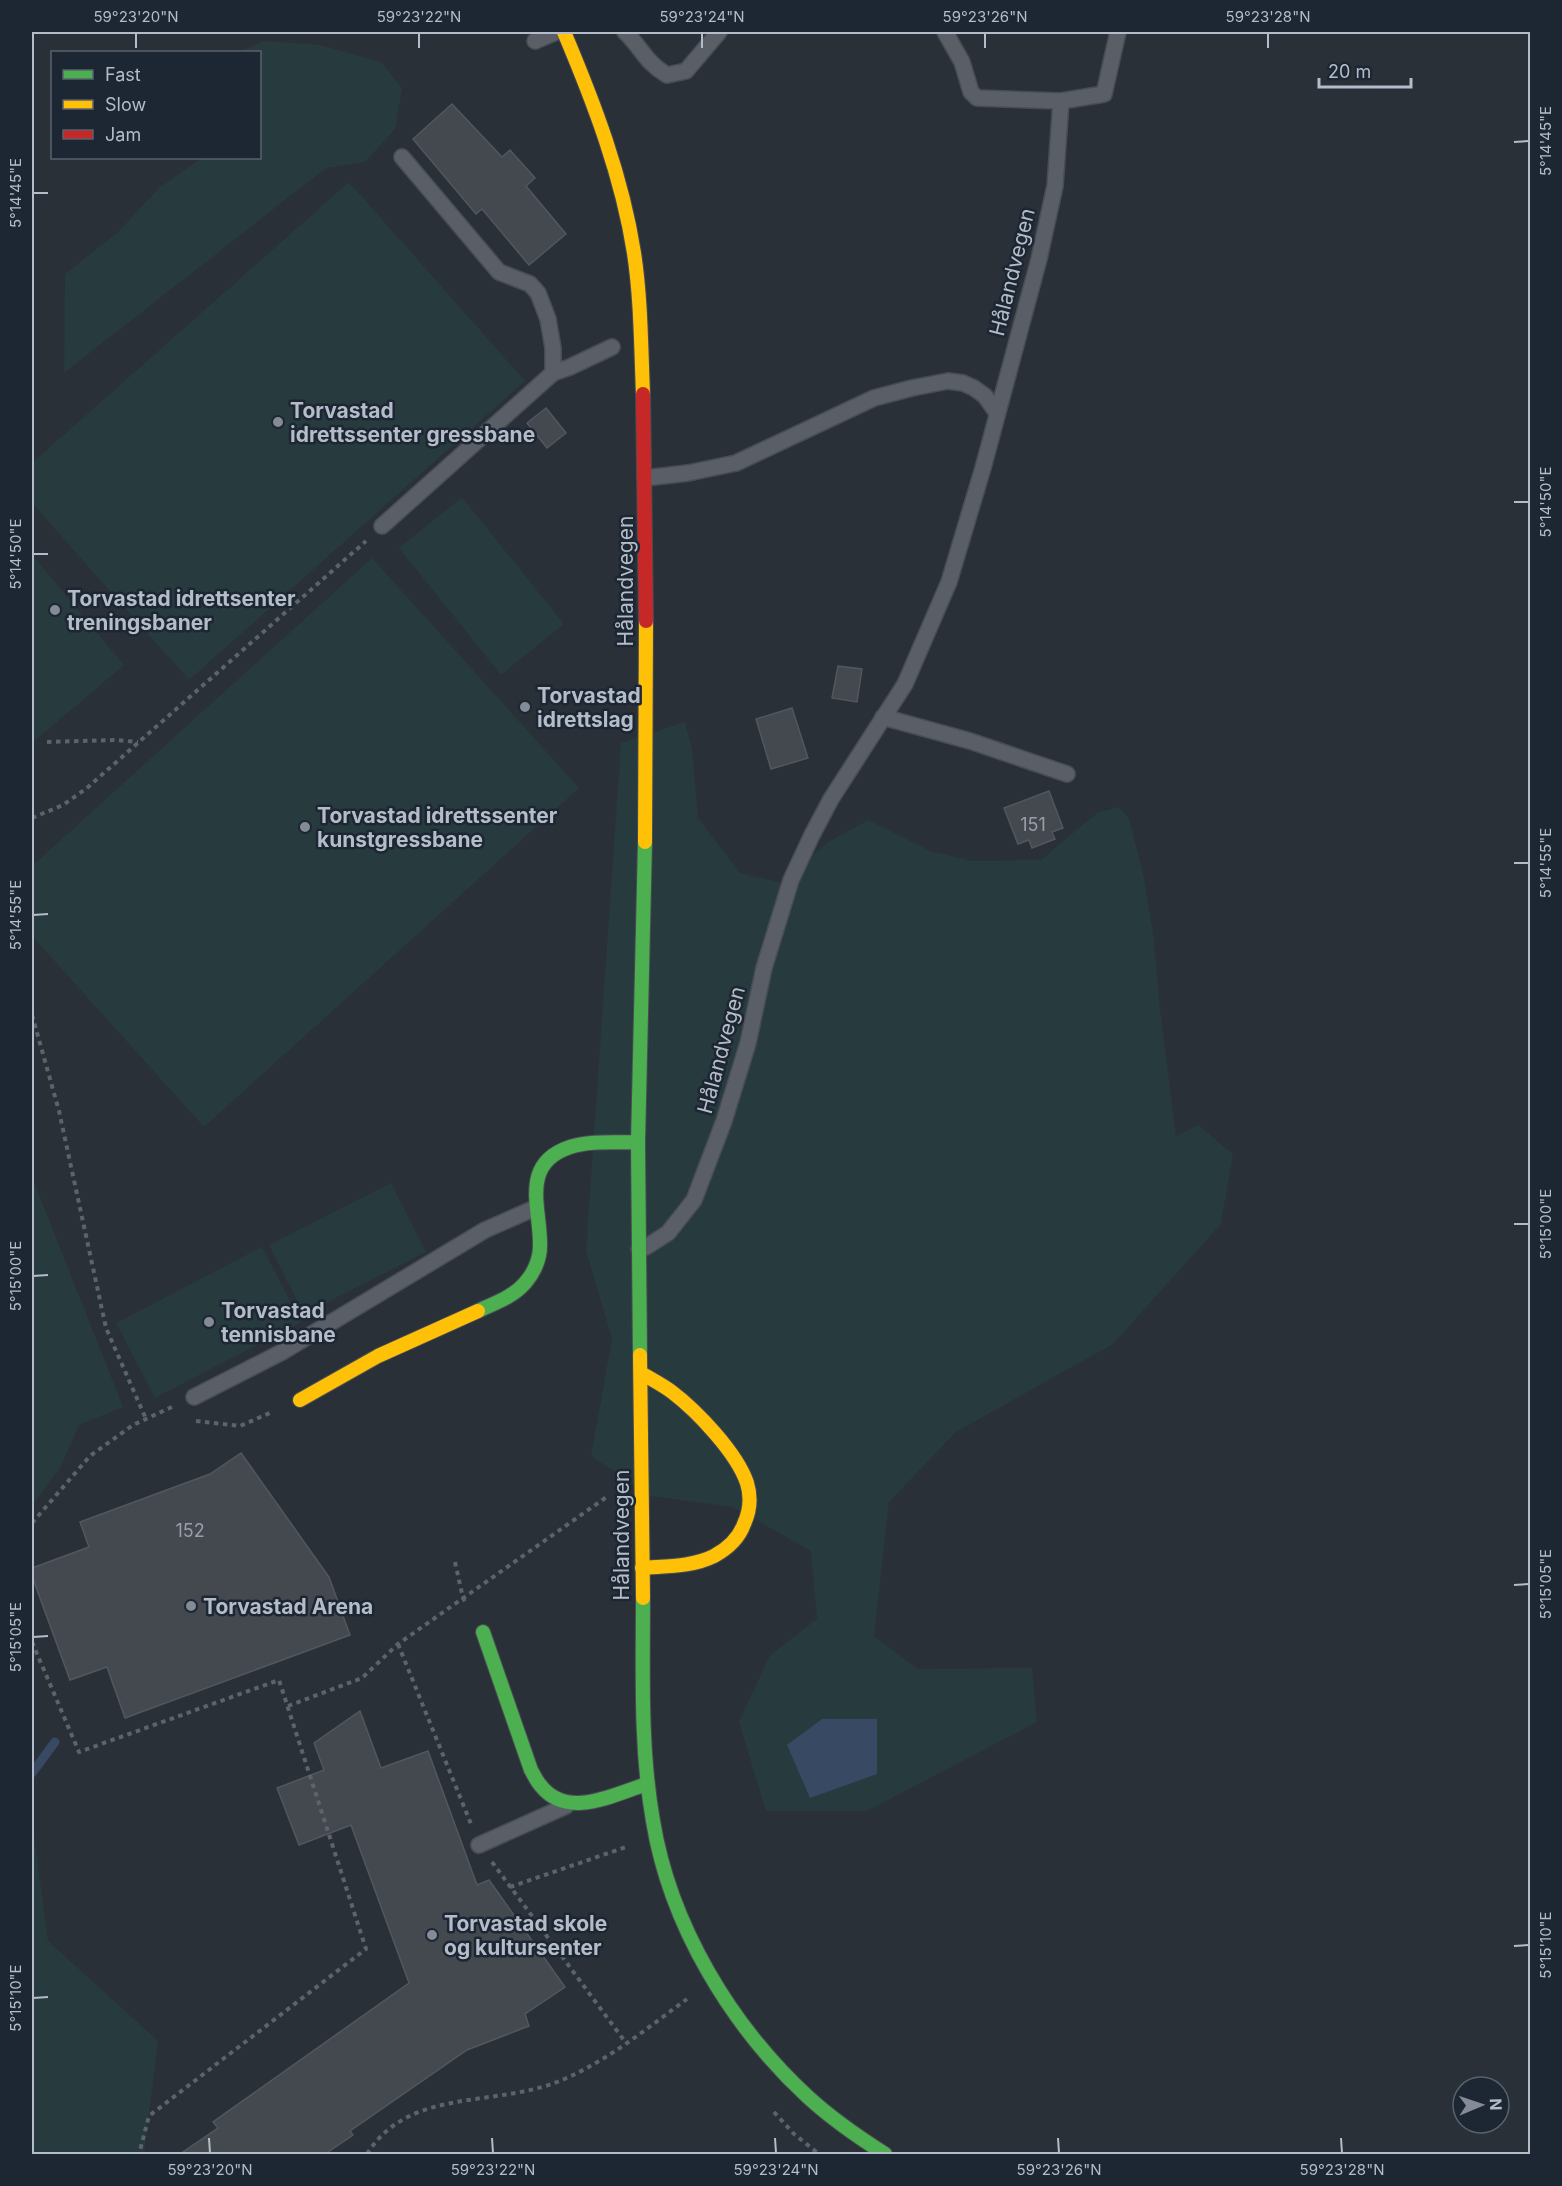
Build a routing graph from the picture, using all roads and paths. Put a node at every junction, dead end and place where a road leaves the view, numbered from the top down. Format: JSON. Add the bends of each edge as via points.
{"nodes":[{"id":1,"x":556,"y":32,"type":"edge"},
{"id":2,"x":564,"y":32,"type":"edge"},
{"id":3,"x":625,"y":32,"type":"edge"},
{"id":4,"x":719,"y":32,"type":"edge"},
{"id":5,"x":945,"y":32,"type":"edge"},
{"id":6,"x":1118,"y":32,"type":"edge"},
{"id":7,"x":535,"y":41,"type":"dead end"},
{"id":8,"x":1061,"y":101,"type":"junction"},
{"id":9,"x":402,"y":157,"type":"dead end"},
{"id":10,"x":612,"y":347,"type":"dead end"},
{"id":11,"x":553,"y":373,"type":"junction"},
{"id":12,"x":997,"y":413,"type":"junction"},
{"id":13,"x":645,"y":478,"type":"junction"},
{"id":14,"x":382,"y":526,"type":"joint"},
{"id":15,"x":883,"y":717,"type":"junction"},
{"id":16,"x":47,"y":742,"type":"dead end"},
{"id":17,"x":138,"y":742,"type":"junction"},
{"id":18,"x":1067,"y":774,"type":"dead end"},
{"id":19,"x":32,"y":818,"type":"edge"},
{"id":20,"x":32,"y":1015,"type":"edge"},
{"id":21,"x":638,"y":1143,"type":"junction"},
{"id":22,"x":535,"y":1208,"type":"junction"},
{"id":23,"x":639,"y":1249,"type":"junction"},
{"id":24,"x":641,"y":1373,"type":"junction"},
{"id":25,"x":194,"y":1397,"type":"joint"},
{"id":26,"x":300,"y":1400,"type":"joint"},
{"id":27,"x":167,"y":1409,"type":"junction"},
{"id":28,"x":176,"y":1413,"type":"dead end"},
{"id":29,"x":146,"y":1419,"type":"junction"},
{"id":30,"x":192,"y":1419,"type":"dead end"},
{"id":31,"x":608,"y":1496,"type":"dead end"},
{"id":32,"x":32,"y":1522,"type":"edge"},
{"id":33,"x":455,"y":1562,"type":"dead end"},
{"id":34,"x":642,"y":1568,"type":"junction"},
{"id":35,"x":463,"y":1598,"type":"junction"},
{"id":36,"x":483,"y":1632,"type":"dead end"},
{"id":37,"x":32,"y":1642,"type":"edge"},
{"id":38,"x":398,"y":1644,"type":"junction"},
{"id":39,"x":288,"y":1706,"type":"junction"},
{"id":40,"x":647,"y":1784,"type":"junction"},
{"id":41,"x":572,"y":1804,"type":"junction"},
{"id":42,"x":479,"y":1845,"type":"junction"},
{"id":43,"x":630,"y":1846,"type":"dead end"},
{"id":44,"x":510,"y":1887,"type":"junction"},
{"id":45,"x":690,"y":1996,"type":"dead end"},
{"id":46,"x":626,"y":2043,"type":"junction"},
{"id":47,"x":139,"y":2154,"type":"edge"},
{"id":48,"x":367,"y":2154,"type":"edge"},
{"id":49,"x":885,"y":2154,"type":"edge"}],
"edges":[{"from":1,"to":7,"type":"lane"},
{"from":2,"to":13,"type":"main road","name":"Hålandvegen","via":[[603,129],[632,243],[640,305]]},
{"from":3,"to":4,"type":"lane","via":[[651,66],[667,75],[686,71]]},
{"from":5,"to":8,"type":"lane","via":[[977,98]]},
{"from":6,"to":8,"type":"lane","via":[[1104,94]]},
{"from":8,"to":12,"type":"lane","name":"Hålandvegen","via":[[1055,186]]},
{"from":9,"to":11,"type":"lane","via":[[499,272],[530,284],[538,293],[548,319]]},
{"from":10,"to":11,"type":"lane"},
{"from":11,"to":14,"type":"lane"},
{"from":12,"to":13,"type":"lane","via":[[974,388],[948,381],[874,399],[736,463]]},
{"from":12,"to":15,"type":"lane","name":"Hålandvegen","via":[[949,582],[915,665]]},
{"from":13,"to":21,"type":"main road","name":"Hålandvegen","via":[[646,771]]},
{"from":14,"to":17,"type":"path"},
{"from":15,"to":18,"type":"lane"},
{"from":15,"to":23,"type":"lane","name":"Hålandvegen","via":[[831,798],[791,880],[748,1043],[694,1200],[668,1233]]},
{"from":16,"to":17,"type":"path"},
{"from":17,"to":19,"type":"path","via":[[87,788],[63,805]]},
{"from":20,"to":29,"type":"path","via":[[60,1111],[106,1328]]},
{"from":21,"to":22,"type":"main road","via":[[575,1146],[560,1151],[541,1170],[535,1184]]},
{"from":21,"to":23,"type":"main road","name":"Hålandvegen"},
{"from":22,"to":25,"type":"lane","via":[[485,1230],[282,1352]]},
{"from":22,"to":26,"type":"main road","via":[[541,1248],[534,1271],[520,1289],[378,1356]]},
{"from":23,"to":24,"type":"main road","name":"Hålandvegen"},
{"from":24,"to":34,"type":"main road","name":"Hålandvegen"},
{"from":24,"to":34,"type":"main road","via":[[686,1406],[736,1463],[747,1484],[749,1505],[740,1534],[716,1555],[693,1563]]},
{"from":25,"to":27,"type":"path"},
{"from":26,"to":30,"type":"path","via":[[240,1426]]},
{"from":27,"to":28,"type":"path"},
{"from":27,"to":29,"type":"path"},
{"from":29,"to":32,"type":"path","via":[[90,1456]]},
{"from":31,"to":35,"type":"path"},
{"from":33,"to":35,"type":"path"},
{"from":34,"to":40,"type":"main road","name":"Hålandvegen"},
{"from":35,"to":38,"type":"path"},
{"from":36,"to":41,"type":"main road","via":[[531,1770],[541,1787],[557,1800]]},
{"from":37,"to":39,"type":"path","via":[[79,1752],[279,1680]]},
{"from":38,"to":39,"type":"path","via":[[362,1678]]},
{"from":38,"to":42,"type":"path"},
{"from":39,"to":47,"type":"path","via":[[366,1949],[149,2116]]},
{"from":40,"to":41,"type":"main road"},
{"from":40,"to":49,"type":"main road","name":"Hålandvegen","via":[[672,1893],[691,1939],[735,2015],[792,2082],[844,2127]]},
{"from":41,"to":42,"type":"lane"},
{"from":42,"to":44,"type":"path"},
{"from":43,"to":44,"type":"path"},
{"from":44,"to":46,"type":"path"},
{"from":45,"to":46,"type":"path"},
{"from":46,"to":48,"type":"path","via":[[557,2082],[528,2091],[441,2105],[405,2118],[387,2129]]}]}
